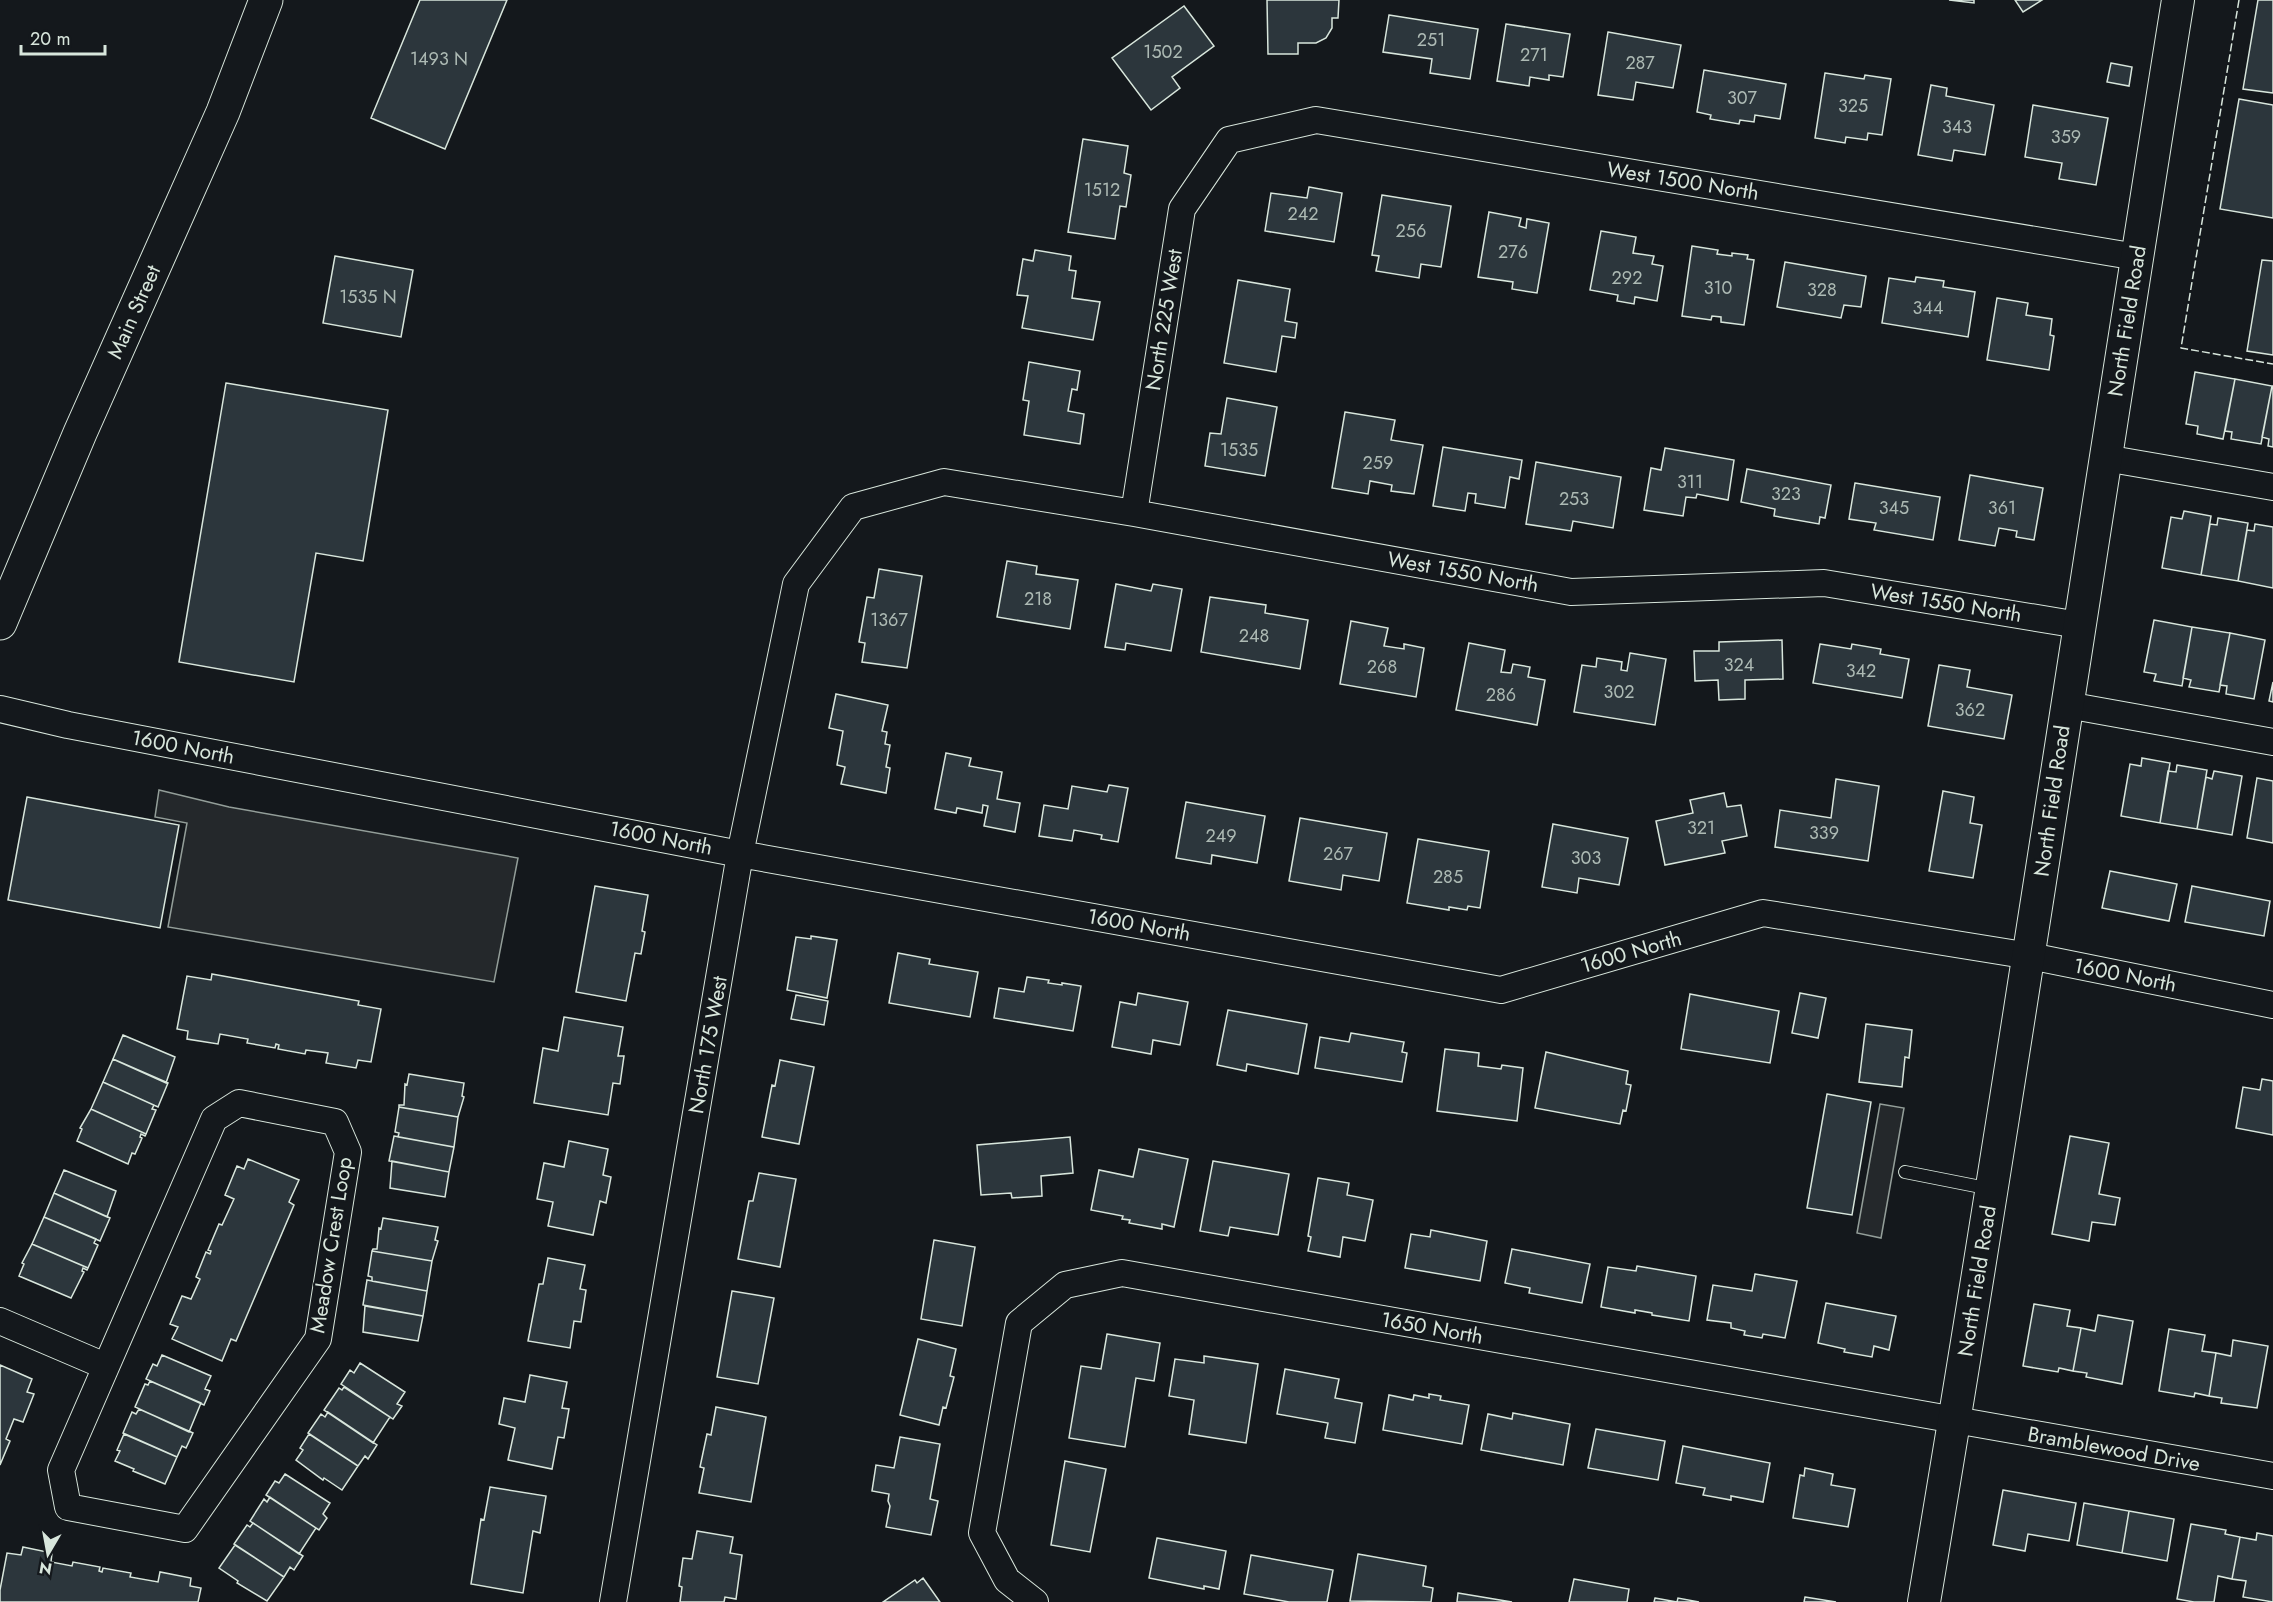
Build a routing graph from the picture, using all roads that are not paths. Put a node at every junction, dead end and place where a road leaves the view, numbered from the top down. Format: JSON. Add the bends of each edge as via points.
{"nodes":[{"id":1,"x":266,"y":0,"type":"edge"},
{"id":2,"x":2178,"y":0,"type":"edge"},
{"id":3,"x":1229,"y":140,"type":"joint"},
{"id":4,"x":2137,"y":257,"type":"junction"},
{"id":5,"x":2105,"y":458,"type":"junction"},
{"id":6,"x":2273,"y":487,"type":"edge"},
{"id":7,"x":853,"y":507,"type":"joint"},
{"id":8,"x":1134,"y":513,"type":"junction"},
{"id":9,"x":0,"y":623,"type":"edge"},
{"id":10,"x":2079,"y":625,"type":"junction"},
{"id":11,"x":2067,"y":705,"type":"junction"},
{"id":12,"x":0,"y":709,"type":"edge"},
{"id":13,"x":2273,"y":742,"type":"edge"},
{"id":14,"x":740,"y":854,"type":"junction"},
{"id":15,"x":2030,"y":956,"type":"junction"},
{"id":16,"x":2273,"y":1005,"type":"edge"},
{"id":17,"x":1905,"y":1172,"type":"dead end"},
{"id":18,"x":1992,"y":1190,"type":"junction"},
{"id":19,"x":0,"y":1321,"type":"edge"},
{"id":20,"x":105,"y":1366,"type":"junction"},
{"id":21,"x":1955,"y":1421,"type":"junction"},
{"id":22,"x":2273,"y":1476,"type":"edge"},
{"id":23,"x":613,"y":1602,"type":"edge"},
{"id":24,"x":1035,"y":1602,"type":"edge"},
{"id":25,"x":1924,"y":1602,"type":"edge"}],
"edges":[{"from":1,"to":9,"type":"main road","name":"Main Street","via":[[223,112]]},
{"from":2,"to":4,"type":"street","name":"North Field Road"},
{"from":3,"to":4,"type":"street","name":"West 1500 North","via":[[1316,120]]},
{"from":3,"to":8,"type":"street","name":"North 225 West","via":[[1182,209]]},
{"from":4,"to":5,"type":"street","name":"North Field Road"},
{"from":5,"to":6,"type":"street"},
{"from":5,"to":10,"type":"street","name":"North Field Road"},
{"from":7,"to":8,"type":"street","name":"West 1550 North","via":[[944,482]]},
{"from":7,"to":14,"type":"street","name":"North 175 West","via":[[796,584]]},
{"from":8,"to":10,"type":"street","name":"West 1550 North","via":[[1571,592],[1824,583]]},
{"from":10,"to":11,"type":"street","name":"North Field Road"},
{"from":11,"to":13,"type":"street"},
{"from":11,"to":15,"type":"street","name":"North Field Road"},
{"from":12,"to":14,"type":"street","name":"1600 North"},
{"from":14,"to":15,"type":"street","name":"1600 North","via":[[1501,990],[1763,913]]},
{"from":14,"to":23,"type":"street","name":"North 175 West"},
{"from":15,"to":16,"type":"street","name":"1600 North"},
{"from":15,"to":18,"type":"street","name":"North Field Road"},
{"from":17,"to":18,"type":"lane"},
{"from":18,"to":21,"type":"street","name":"North Field Road"},
{"from":19,"to":20,"type":"street"},
{"from":20,"to":20,"type":"street","name":"Meadow Crest Loop","via":[[61,1470],[68,1507],[185,1529],[318,1339],[348,1152],[335,1122],[239,1103],[214,1119]]},
{"from":21,"to":22,"type":"street","name":"Bramblewood Drive"},
{"from":21,"to":24,"type":"street","name":"1650 North","via":[[1122,1273],[1065,1285],[1019,1323],[982,1533],[1007,1580]]},
{"from":21,"to":25,"type":"street","name":"North Field Road"}]}
